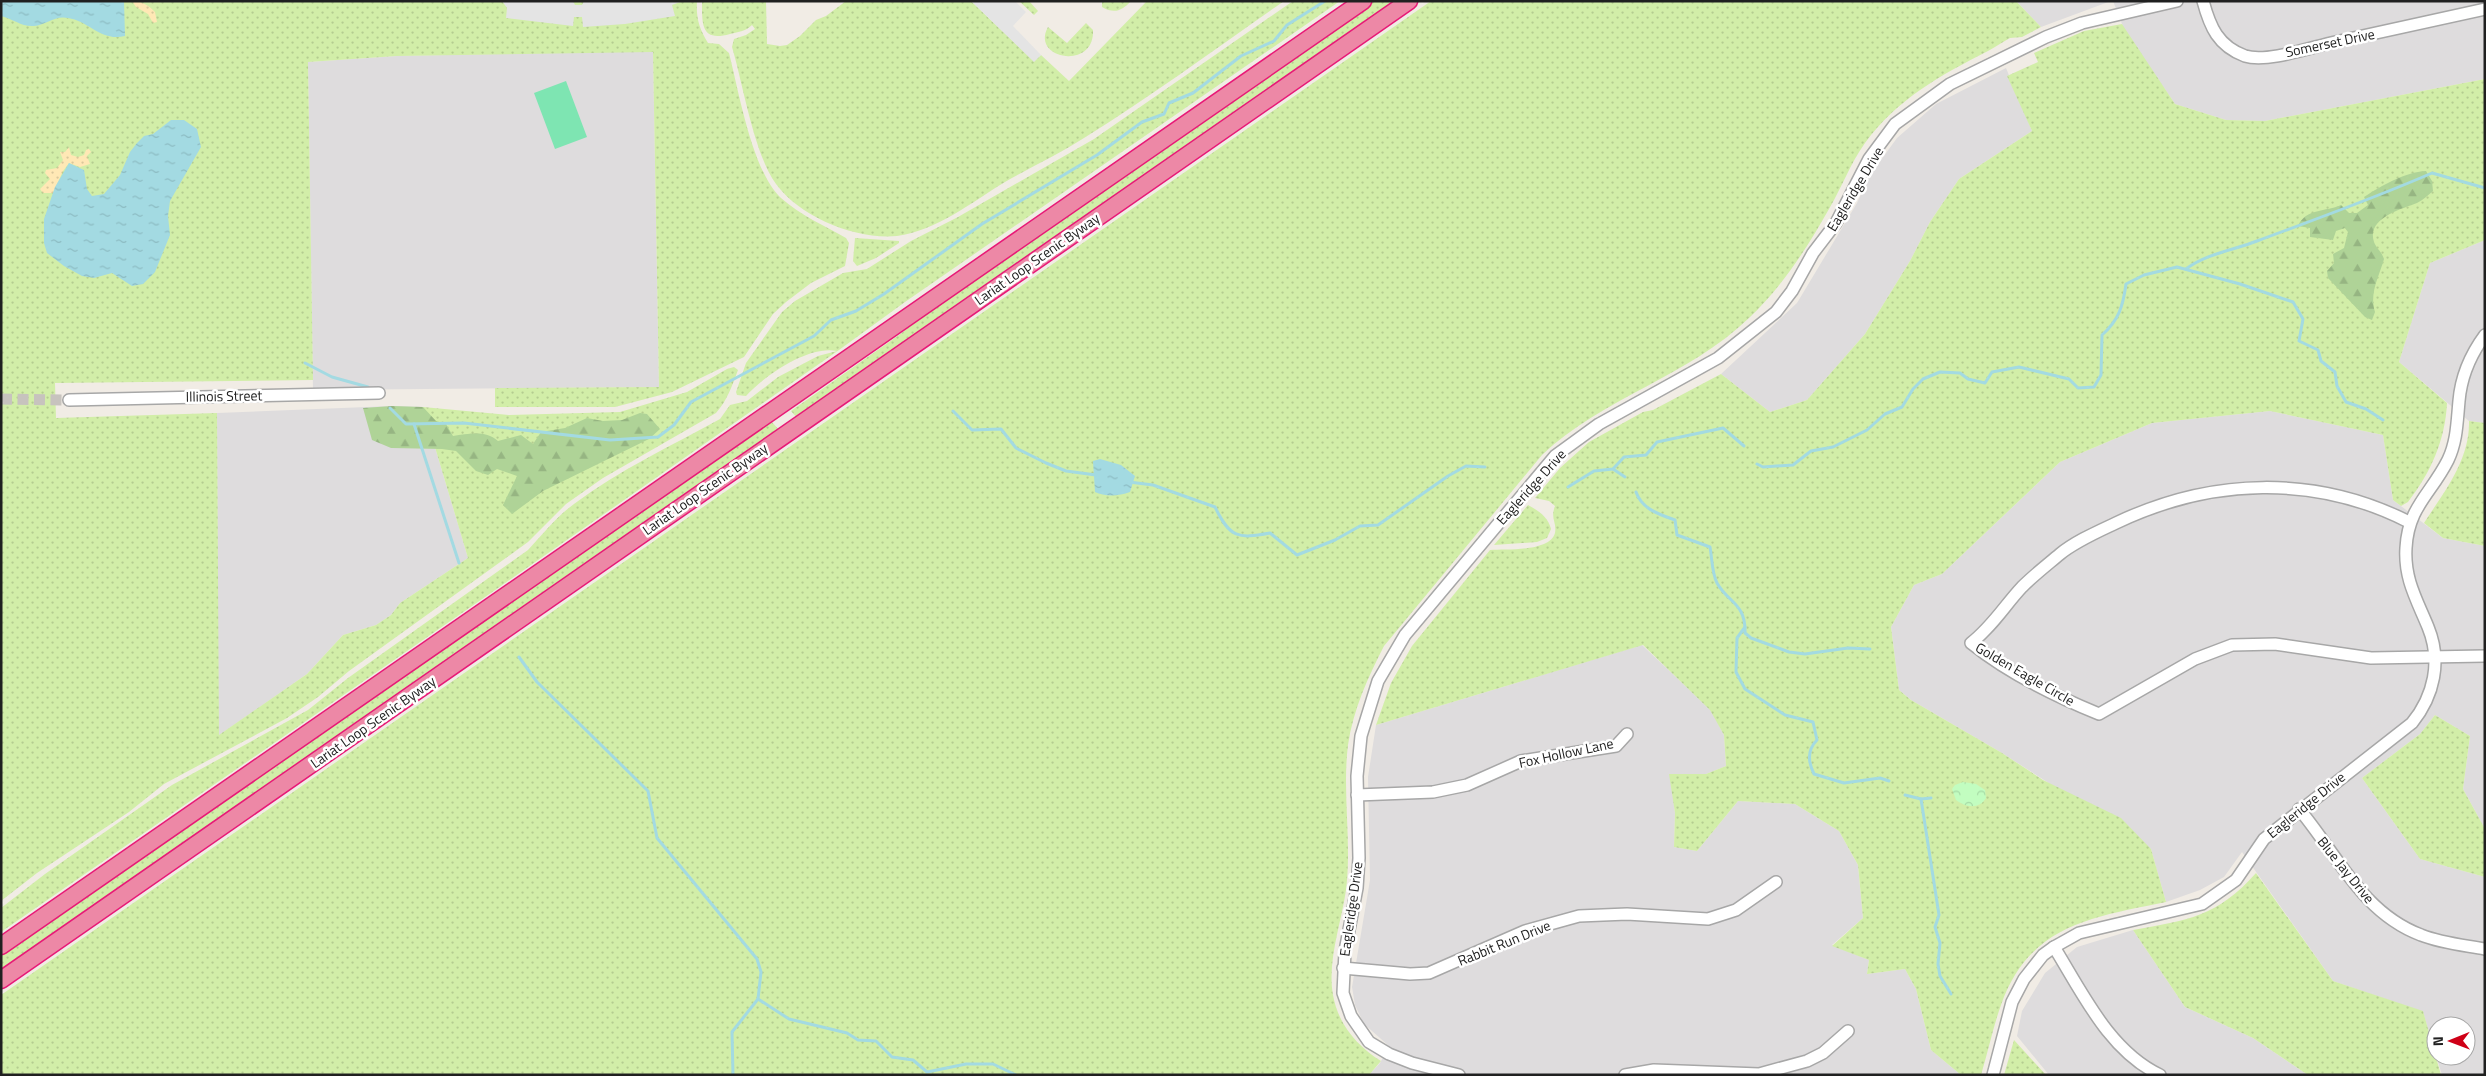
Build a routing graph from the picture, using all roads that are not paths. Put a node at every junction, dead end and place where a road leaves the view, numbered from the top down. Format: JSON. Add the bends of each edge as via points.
{"nodes":[{"id":1,"x":1363,"y":1,"type":"edge"},
{"id":2,"x":1409,"y":1,"type":"edge"},
{"id":3,"x":2176,"y":1,"type":"edge"},
{"id":4,"x":2203,"y":1,"type":"edge"},
{"id":5,"x":2485,"y":9,"type":"edge"},
{"id":6,"x":2485,"y":335,"type":"edge"},
{"id":7,"x":379,"y":393,"type":"dead end"},
{"id":8,"x":69,"y":400,"type":"tunnel mouth"},
{"id":9,"x":776,"y":409,"type":"junction"},
{"id":10,"x":790,"y":430,"type":"junction"},
{"id":11,"x":2411,"y":518,"type":"junction"},
{"id":12,"x":2485,"y":656,"type":"edge"},
{"id":13,"x":2434,"y":657,"type":"junction"},
{"id":14,"x":1627,"y":734,"type":"dead end"},
{"id":15,"x":1357,"y":795,"type":"junction"},
{"id":16,"x":2299,"y":810,"type":"junction"},
{"id":17,"x":1776,"y":882,"type":"dead end"},
{"id":18,"x":1,"y":946,"type":"edge"},
{"id":19,"x":2054,"y":947,"type":"junction"},
{"id":20,"x":2485,"y":949,"type":"edge"},
{"id":21,"x":1343,"y":968,"type":"junction"},
{"id":22,"x":1,"y":980,"type":"edge"},
{"id":23,"x":1848,"y":1031,"type":"dead end"},
{"id":24,"x":1459,"y":1075,"type":"edge"},
{"id":25,"x":1625,"y":1075,"type":"edge"},
{"id":26,"x":1993,"y":1075,"type":"edge"},
{"id":27,"x":2160,"y":1075,"type":"edge"}],
"edges":[{"from":1,"to":9,"type":"highway","name":"Lariat Loop Scenic Byway"},
{"from":2,"to":10,"type":"highway","name":"Lariat Loop Scenic Byway"},
{"from":3,"to":15,"type":"street","name":"Eagleridge Drive","via":[[2082,23],[2046,36],[1950,84],[1895,124],[1870,159],[1836,223],[1776,312],[1718,358],[1599,424],[1555,456],[1405,635],[1378,681],[1361,736]]},
{"from":4,"to":5,"type":"street","name":"Somerset Drive","via":[[2210,26],[2218,39],[2230,49],[2247,56],[2282,54]]},
{"from":6,"to":11,"type":"street","via":[[2469,362],[2462,384],[2457,429],[2448,460]]},
{"from":7,"to":8,"type":"street","name":"Illinois Street"},
{"from":9,"to":10,"type":"highway"},
{"from":9,"to":18,"type":"highway","name":"Lariat Loop Scenic Byway"},
{"from":10,"to":22,"type":"highway","name":"Lariat Loop Scenic Byway"},
{"from":11,"to":13,"type":"street","name":"Eagleridge Drive","via":[[2406,562],[2408,577],[2428,627]]},
{"from":11,"to":13,"type":"street","name":"Golden Eagle Circle","via":[[2321,493],[2287,488],[2224,489],[2181,497],[2148,507],[2062,553],[2022,587],[1971,643],[1984,654],[2062,699],[2099,714],[2195,659],[2232,645],[2275,644],[2371,658]]},
{"from":12,"to":13,"type":"street"},
{"from":13,"to":16,"type":"street","name":"Eagleridge Drive","via":[[2430,696],[2412,723]]},
{"from":14,"to":15,"type":"street","name":"Fox Hollow Lane","via":[[1616,746],[1521,761],[1467,785],[1433,792]]},
{"from":15,"to":21,"type":"street","name":"Eagleridge Drive","via":[[1357,888]]},
{"from":16,"to":19,"type":"street","name":"Eagleridge Drive","via":[[2264,839],[2236,880],[2202,904],[2079,933]]},
{"from":16,"to":20,"type":"street","name":"Blue Jay Drive","via":[[2362,895],[2385,916],[2420,935]]},
{"from":17,"to":21,"type":"street","name":"Rabbit Run Drive","via":[[1736,910],[1708,919],[1627,914],[1579,916],[1525,931],[1429,973]]},
{"from":19,"to":26,"type":"street","name":"Eagleridge Drive","via":[[2043,955],[2024,979],[2012,1002]]},
{"from":19,"to":27,"type":"street","via":[[2115,1040]]},
{"from":21,"to":24,"type":"street","name":"Eagleridge Drive","via":[[1342,993],[1351,1016],[1370,1042],[1396,1057]]},
{"from":23,"to":25,"type":"street","via":[[1823,1053],[1807,1061],[1759,1074],[1654,1070]]}]}
